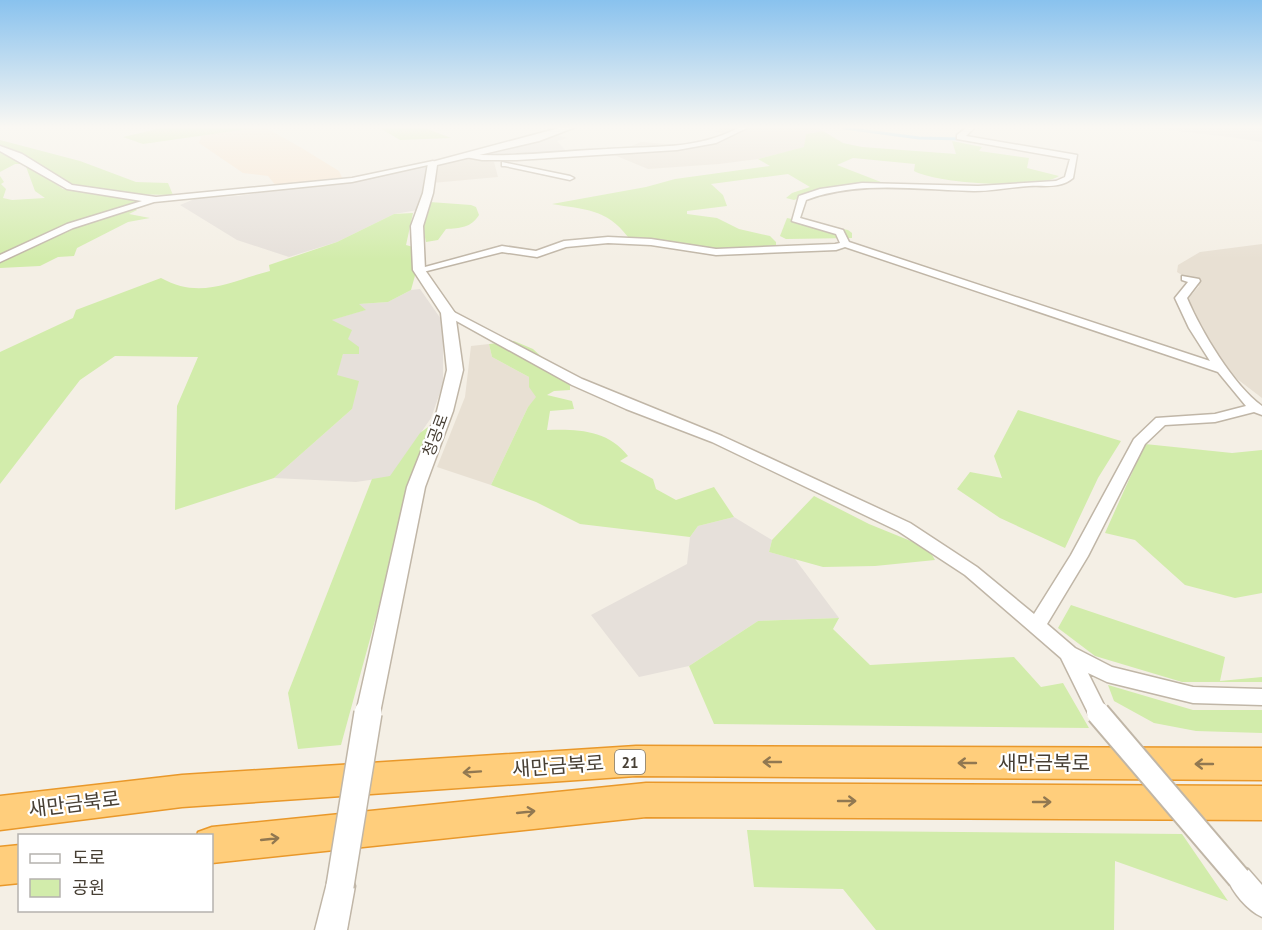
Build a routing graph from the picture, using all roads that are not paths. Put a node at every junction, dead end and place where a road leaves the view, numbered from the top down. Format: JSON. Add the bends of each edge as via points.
{"nodes":[{"id":1,"x":45,"y":171,"type":"edge"},
{"id":2,"x":396,"y":171,"type":"edge"},
{"id":3,"x":431,"y":171,"type":"edge"},
{"id":4,"x":539,"y":171,"type":"edge"},
{"id":5,"x":1071,"y":171,"type":"edge"},
{"id":6,"x":570,"y":178,"type":"dead end"},
{"id":7,"x":156,"y":200,"type":"junction"},
{"id":8,"x":845,"y":244,"type":"junction"},
{"id":9,"x":0,"y":259,"type":"edge"},
{"id":10,"x":419,"y":270,"type":"junction"},
{"id":11,"x":1186,"y":278,"type":"dead end"},
{"id":12,"x":448,"y":313,"type":"junction"},
{"id":13,"x":1221,"y":369,"type":"junction"},
{"id":14,"x":1258,"y":409,"type":"edge"},
{"id":15,"x":1036,"y":626,"type":"junction"},
{"id":16,"x":1068,"y":653,"type":"junction"},
{"id":17,"x":1262,"y":697,"type":"edge"},
{"id":18,"x":1262,"y":764,"type":"edge"},
{"id":19,"x":1262,"y":803,"type":"edge"},
{"id":20,"x":0,"y":813,"type":"edge"},
{"id":21,"x":213,"y":845,"type":"edge"},
{"id":22,"x":18,"y":864,"type":"edge"},
{"id":23,"x":0,"y":866,"type":"edge"},
{"id":24,"x":1262,"y":904,"type":"edge"},
{"id":25,"x":331,"y":930,"type":"edge"}],
"edges":[{"from":1,"to":7,"type":"street","via":[[70,188]]},
{"from":2,"to":7,"type":"street","via":[[352,180]]},
{"from":3,"to":10,"type":"street","via":[[417,226]]},
{"from":4,"to":6,"type":"street"},
{"from":5,"to":8,"type":"street","via":[[1069,178],[1057,185],[856,187],[802,198],[795,219],[840,232]]},
{"from":7,"to":9,"type":"street","via":[[70,226]]},
{"from":8,"to":10,"type":"street","via":[[716,252],[608,240],[564,244],[537,254],[502,249]]},
{"from":8,"to":13,"type":"street"},
{"from":10,"to":12,"type":"street","name":"청공로"},
{"from":11,"to":13,"type":"street","via":[[1196,281],[1181,298]]},
{"from":12,"to":15,"type":"street","via":[[577,382],[717,439],[904,527],[971,571]]},
{"from":12,"to":25,"type":"street","name":"청공로","bridge":true,"via":[[455,370],[445,411],[416,488],[368,713]]},
{"from":13,"to":14,"type":"street"},
{"from":14,"to":15,"type":"street","via":[[1215,418],[1161,422],[1139,442],[1079,556]]},
{"from":15,"to":16,"type":"street"},
{"from":16,"to":17,"type":"street","via":[[1107,674],[1193,695]]},
{"from":16,"to":24,"type":"street","bridge":true,"via":[[1098,713]]},
{"from":18,"to":20,"type":"highway","name":"새만금북로","number":"21","one_way":true,"via":[[636,761],[182,791]]},
{"from":21,"to":19,"type":"highway","one_way":true,"via":[[646,800]]},
{"from":22,"to":23,"type":"highway"}]}
